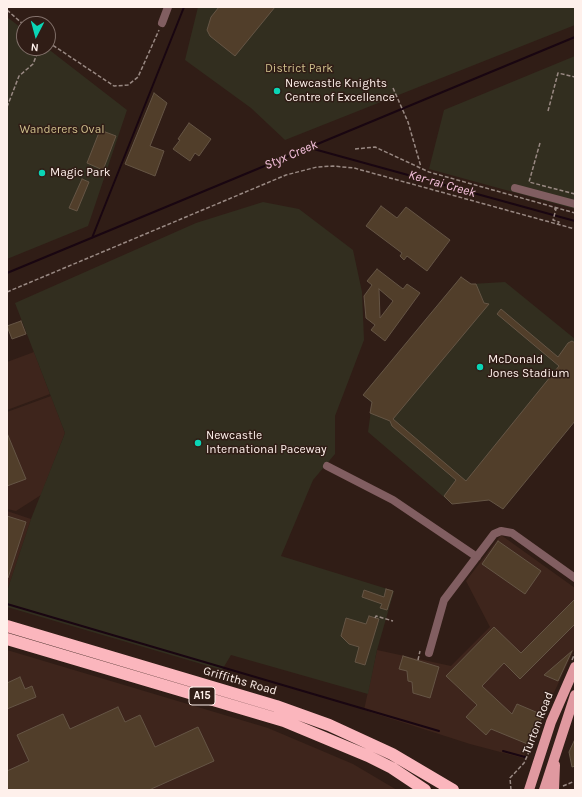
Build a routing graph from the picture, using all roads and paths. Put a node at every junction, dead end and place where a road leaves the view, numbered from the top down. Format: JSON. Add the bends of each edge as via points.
{"nodes":[{"id":1,"x":168,"y":7,"type":"edge"},
{"id":2,"x":7,"y":10,"type":"edge"},
{"id":3,"x":16,"y":18,"type":"edge"},
{"id":4,"x":162,"y":23,"type":"joint"},
{"id":5,"x":56,"y":47,"type":"edge"},
{"id":6,"x":36,"y":56,"type":"edge"},
{"id":7,"x":575,"y":77,"type":"edge"},
{"id":8,"x":393,"y":88,"type":"dead end"},
{"id":9,"x":7,"y":107,"type":"edge"},
{"id":10,"x":548,"y":111,"type":"dead end"},
{"id":11,"x":540,"y":143,"type":"dead end"},
{"id":12,"x":355,"y":150,"type":"dead end"},
{"id":13,"x":421,"y":167,"type":"junction"},
{"id":14,"x":515,"y":188,"type":"dead end"},
{"id":15,"x":575,"y":194,"type":"edge"},
{"id":16,"x":575,"y":204,"type":"edge"},
{"id":17,"x":547,"y":206,"type":"junction"},
{"id":18,"x":575,"y":214,"type":"edge"},
{"id":19,"x":558,"y":224,"type":"junction"},
{"id":20,"x":575,"y":229,"type":"edge"},
{"id":21,"x":7,"y":292,"type":"edge"},
{"id":22,"x":327,"y":466,"type":"dead end"},
{"id":23,"x":477,"y":557,"type":"junction"},
{"id":24,"x":574,"y":575,"type":"edge"},
{"id":25,"x":375,"y":618,"type":"dead end"},
{"id":26,"x":393,"y":621,"type":"dead end"},
{"id":27,"x":7,"y":626,"type":"edge"},
{"id":28,"x":7,"y":639,"type":"edge"},
{"id":29,"x":420,"y":651,"type":"dead end"},
{"id":30,"x":429,"y":653,"type":"dead end"},
{"id":31,"x":418,"y":660,"type":"dead end"},
{"id":32,"x":575,"y":667,"type":"edge"},
{"id":33,"x":206,"y":692,"type":"junction"},
{"id":34,"x":575,"y":695,"type":"edge"},
{"id":35,"x":555,"y":751,"type":"junction"},
{"id":36,"x":440,"y":781,"type":"junction"},
{"id":37,"x":575,"y":781,"type":"edge"},
{"id":38,"x":425,"y":790,"type":"edge"},
{"id":39,"x":453,"y":790,"type":"edge"},
{"id":40,"x":462,"y":790,"type":"edge"},
{"id":41,"x":529,"y":790,"type":"edge"},
{"id":42,"x":544,"y":790,"type":"edge"},
{"id":43,"x":554,"y":790,"type":"edge"},
{"id":44,"x":562,"y":790,"type":"edge"}],
"edges":[{"from":1,"to":4,"type":"lane"},
{"from":2,"to":3,"type":"path"},
{"from":4,"to":5,"type":"path","via":[[138,77],[128,85],[114,86]]},
{"from":6,"to":9,"type":"path","via":[[33,64],[19,76]]},
{"from":7,"to":10,"type":"path","via":[[558,73]]},
{"from":8,"to":13,"type":"path","via":[[408,122]]},
{"from":11,"to":15,"type":"path","via":[[529,182]]},
{"from":12,"to":13,"type":"path","via":[[375,147]]},
{"from":13,"to":17,"type":"path","via":[[429,172]]},
{"from":14,"to":16,"type":"lane"},
{"from":17,"to":18,"type":"path"},
{"from":17,"to":19,"type":"path","via":[[556,209],[553,220],[559,222]]},
{"from":19,"to":20,"type":"path"},
{"from":19,"to":21,"type":"path","via":[[354,168],[317,167],[286,175]]},
{"from":22,"to":23,"type":"lane","via":[[393,500]]},
{"from":23,"to":24,"type":"lane","via":[[494,534],[501,531],[512,533]]},
{"from":23,"to":30,"type":"lane","via":[[444,600]]},
{"from":25,"to":26,"type":"path","via":[[376,616]]},
{"from":27,"to":33,"type":"highway","name":"Griffiths Road","number":"A15"},
{"from":28,"to":33,"type":"highway","name":"Griffiths Road","number":"A15"},
{"from":29,"to":31,"type":"path"},
{"from":32,"to":41,"type":"main road","name":"Turton Road","via":[[551,722]]},
{"from":33,"to":36,"type":"highway","name":"Griffiths Road","number":"A15","via":[[276,706],[329,725],[392,754]]},
{"from":33,"to":38,"type":"highway","name":"Griffiths Road","number":"A15","via":[[333,740],[392,768]]},
{"from":34,"to":35,"type":"main road","name":"Turton Road"},
{"from":35,"to":42,"type":"main road","name":"Turton Road"},
{"from":35,"to":43,"type":"main road"},
{"from":36,"to":39,"type":"highway","name":"Griffiths Road","number":"A15"},
{"from":36,"to":40,"type":"main road"},
{"from":37,"to":44,"type":"path"}]}
